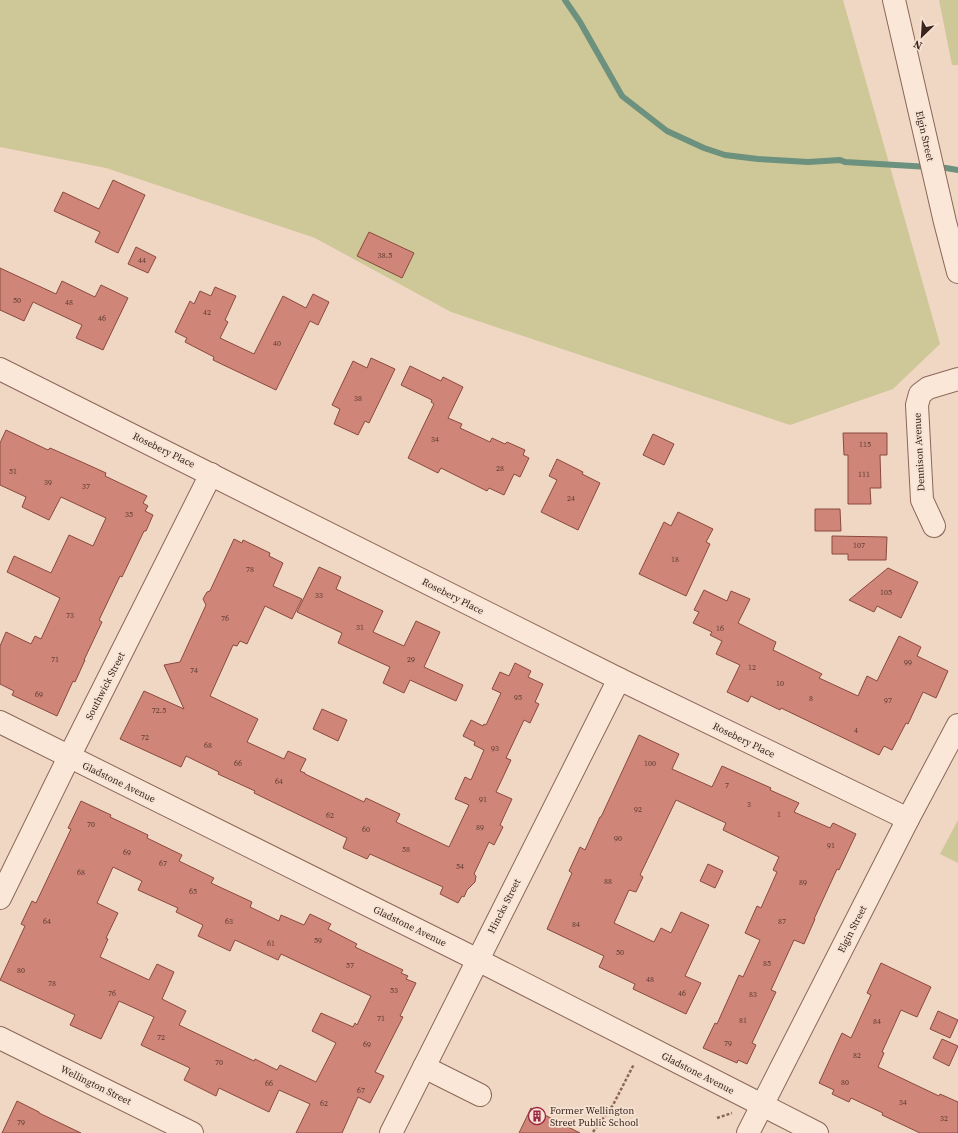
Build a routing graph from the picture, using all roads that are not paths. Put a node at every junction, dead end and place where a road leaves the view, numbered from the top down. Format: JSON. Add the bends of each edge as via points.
{"nodes":[{"id":1,"x":894,"y":0,"type":"edge"},
{"id":2,"x":958,"y":272,"type":"edge"},
{"id":3,"x":0,"y":369,"type":"edge"},
{"id":4,"x":958,"y":379,"type":"edge"},
{"id":5,"x":211,"y":474,"type":"junction"},
{"id":6,"x":934,"y":526,"type":"dead end"},
{"id":7,"x":619,"y":679,"type":"junction"},
{"id":8,"x":0,"y":722,"type":"edge"},
{"id":9,"x":958,"y":725,"type":"edge"},
{"id":10,"x":69,"y":757,"type":"junction"},
{"id":11,"x":908,"y":819,"type":"junction"},
{"id":12,"x":0,"y":898,"type":"edge"},
{"id":13,"x":477,"y":960,"type":"junction"},
{"id":14,"x":0,"y":1038,"type":"edge"},
{"id":15,"x":424,"y":1067,"type":"junction"},
{"id":16,"x":480,"y":1095,"type":"dead end"},
{"id":17,"x":762,"y":1106,"type":"junction"},
{"id":18,"x":186,"y":1132,"type":"edge"},
{"id":19,"x":391,"y":1133,"type":"edge"},
{"id":20,"x":748,"y":1133,"type":"edge"},
{"id":21,"x":817,"y":1133,"type":"edge"}],
"edges":[{"from":1,"to":2,"type":"street","name":"Elgin Street"},
{"from":3,"to":5,"type":"street","name":"Rosebery Place"},
{"from":4,"to":6,"type":"street","name":"Dennison Avenue","via":[[928,388],[920,394],[917,405],[922,500]]},
{"from":5,"to":7,"type":"street","name":"Rosebery Place"},
{"from":5,"to":10,"type":"street","name":"Southwick Street"},
{"from":7,"to":11,"type":"street","name":"Rosebery Place"},
{"from":7,"to":13,"type":"street","name":"Hincks Street"},
{"from":8,"to":10,"type":"street","name":"Gladstone Avenue"},
{"from":9,"to":11,"type":"street","name":"Elgin Street"},
{"from":10,"to":12,"type":"street","name":"Southwick Street"},
{"from":10,"to":13,"type":"street","name":"Gladstone Avenue"},
{"from":11,"to":17,"type":"street","name":"Elgin Street"},
{"from":13,"to":15,"type":"street","name":"Hincks Street"},
{"from":13,"to":17,"type":"street","name":"Gladstone Avenue"},
{"from":14,"to":18,"type":"street","name":"Wellington Street"},
{"from":15,"to":16,"type":"street"},
{"from":15,"to":19,"type":"street","name":"Hincks Street"},
{"from":17,"to":20,"type":"street","name":"Elgin Street"},
{"from":17,"to":21,"type":"street","name":"Gladstone Avenue"}]}
